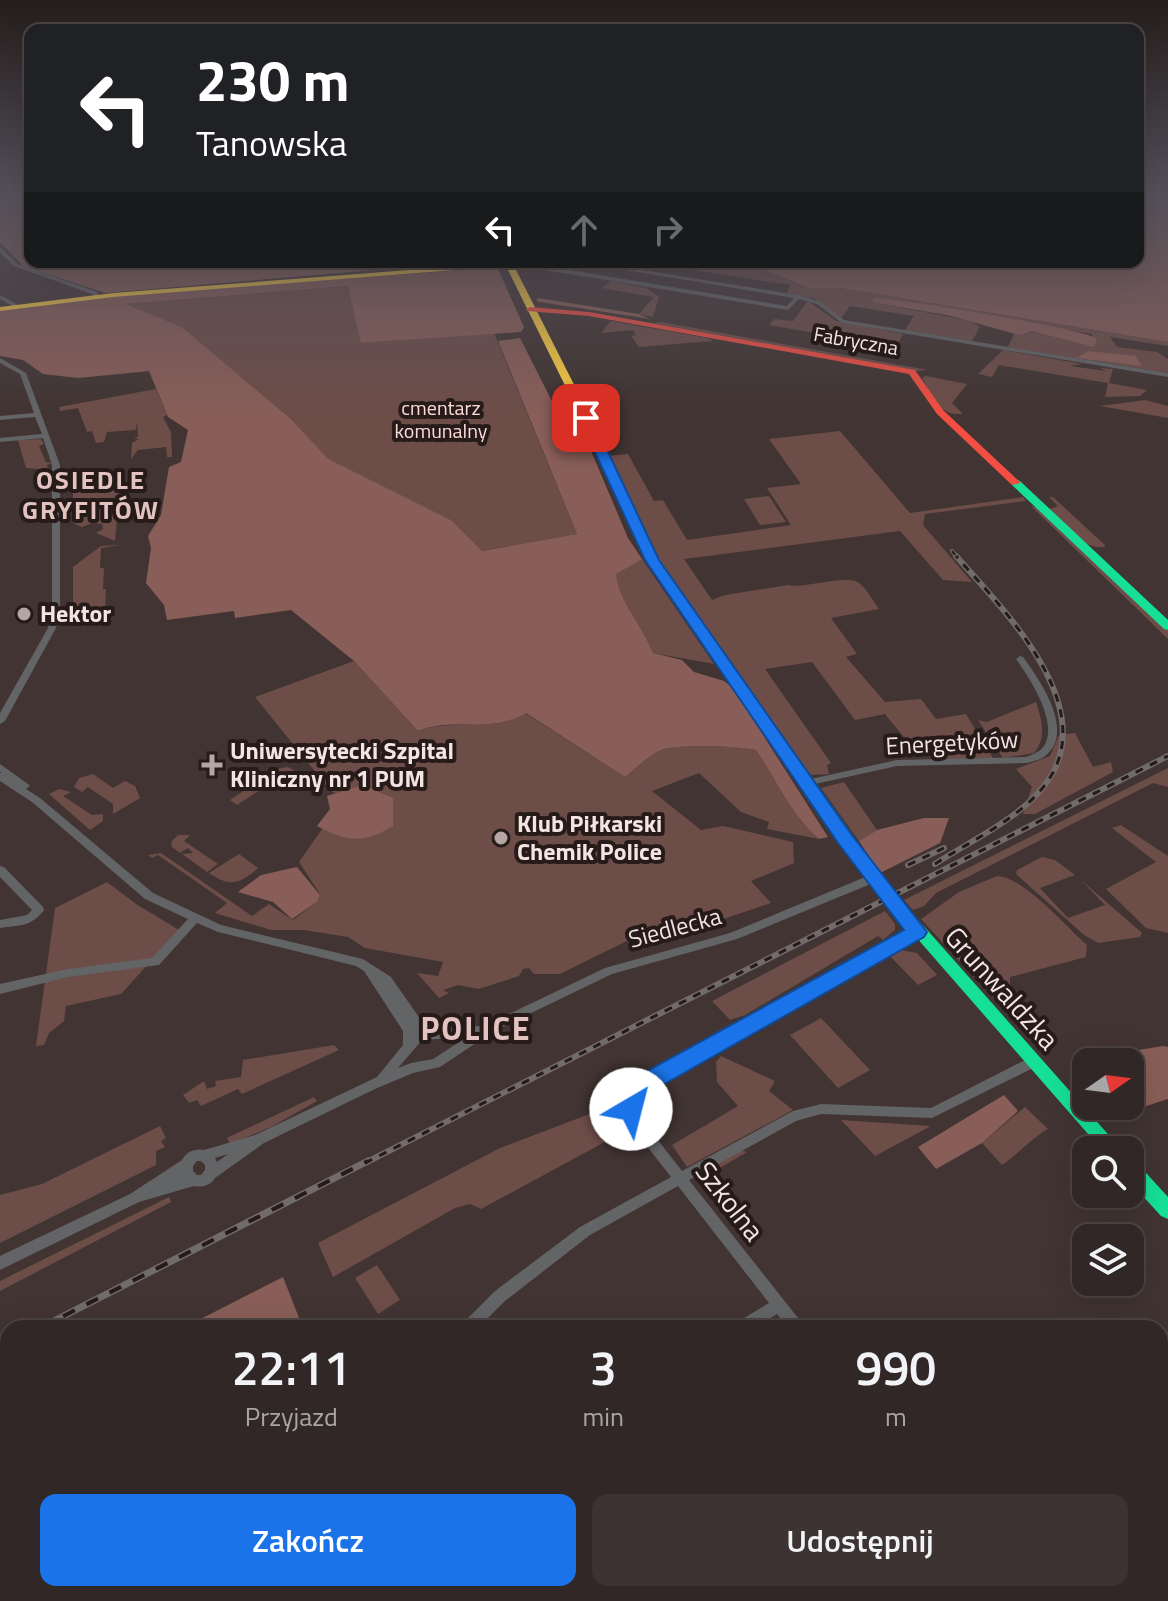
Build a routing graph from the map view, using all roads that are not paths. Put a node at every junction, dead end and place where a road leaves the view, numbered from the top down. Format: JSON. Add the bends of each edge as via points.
{"nodes":[{"id":1,"x":24,"y":268,"type":"edge"},
{"id":2,"x":459,"y":268,"type":"edge"},
{"id":3,"x":511,"y":268,"type":"edge"},
{"id":4,"x":545,"y":268,"type":"edge"},
{"id":5,"x":618,"y":268,"type":"edge"},
{"id":6,"x":81,"y":288,"type":"junction"},
{"id":7,"x":62,"y":290,"type":"dead end"},
{"id":8,"x":0,"y":297,"type":"edge"},
{"id":9,"x":96,"y":297,"type":"junction"},
{"id":10,"x":798,"y":297,"type":"junction"},
{"id":11,"x":16,"y":306,"type":"junction"},
{"id":12,"x":0,"y":309,"type":"edge"},
{"id":13,"x":530,"y":309,"type":"junction"},
{"id":14,"x":0,"y":360,"type":"edge"},
{"id":15,"x":9,"y":363,"type":"junction"},
{"id":16,"x":0,"y":368,"type":"edge"},
{"id":17,"x":1168,"y":375,"type":"edge"},
{"id":18,"x":37,"y":415,"type":"junction"},
{"id":19,"x":0,"y":418,"type":"edge"},
{"id":20,"x":44,"y":436,"type":"junction"},
{"id":21,"x":0,"y":440,"type":"edge"},
{"id":22,"x":1168,"y":626,"type":"edge"},
{"id":23,"x":1020,"y":659,"type":"dead end"},
{"id":24,"x":0,"y":721,"type":"edge"},
{"id":25,"x":0,"y":767,"type":"edge"},
{"id":26,"x":0,"y":776,"type":"edge"},
{"id":27,"x":806,"y":783,"type":"junction"},
{"id":28,"x":36,"y":800,"type":"junction"},
{"id":29,"x":0,"y":870,"type":"edge"},
{"id":30,"x":874,"y":878,"type":"junction"},
{"id":31,"x":194,"y":919,"type":"junction"},
{"id":32,"x":0,"y":924,"type":"edge"},
{"id":33,"x":917,"y":932,"type":"junction"},
{"id":34,"x":365,"y":966,"type":"junction"},
{"id":35,"x":0,"y":989,"type":"edge"},
{"id":36,"x":490,"y":1028,"type":"junction"},
{"id":37,"x":433,"y":1034,"type":"junction"},
{"id":38,"x":409,"y":1045,"type":"junction"},
{"id":39,"x":443,"y":1058,"type":"junction"},
{"id":40,"x":1033,"y":1062,"type":"junction"},
{"id":41,"x":425,"y":1065,"type":"junction"},
{"id":42,"x":371,"y":1085,"type":"junction"},
{"id":43,"x":1100,"y":1136,"type":"edge"},
{"id":44,"x":259,"y":1139,"type":"junction"},
{"id":45,"x":204,"y":1156,"type":"junction"},
{"id":46,"x":187,"y":1164,"type":"junction"},
{"id":47,"x":210,"y":1174,"type":"junction"},
{"id":48,"x":679,"y":1178,"type":"junction"},
{"id":49,"x":194,"y":1180,"type":"junction"},
{"id":50,"x":1144,"y":1184,"type":"edge"},
{"id":51,"x":135,"y":1198,"type":"junction"},
{"id":52,"x":1168,"y":1210,"type":"edge"},
{"id":53,"x":0,"y":1263,"type":"edge"},
{"id":54,"x":779,"y":1305,"type":"junction"},
{"id":55,"x":476,"y":1320,"type":"edge"},
{"id":56,"x":754,"y":1320,"type":"edge"},
{"id":57,"x":791,"y":1320,"type":"edge"}],
"edges":[{"from":1,"to":6,"type":"street"},
{"from":2,"to":9,"type":"street"},
{"from":3,"to":13,"type":"street","name":"Grunwaldzka"},
{"from":4,"to":10,"type":"street","via":[[788,308]]},
{"from":5,"to":10,"type":"street"},
{"from":6,"to":7,"type":"street"},
{"from":6,"to":9,"type":"street"},
{"from":8,"to":11,"type":"street"},
{"from":9,"to":11,"type":"street"},
{"from":10,"to":17,"type":"street","via":[[819,303],[842,321]]},
{"from":11,"to":12,"type":"street"},
{"from":13,"to":22,"type":"street","name":"Fabryczna","via":[[583,313],[912,372],[940,412]]},
{"from":13,"to":27,"type":"street","name":"Grunwaldzka","via":[[646,550]]},
{"from":14,"to":15,"type":"street"},
{"from":15,"to":16,"type":"street"},
{"from":15,"to":18,"type":"street","via":[[23,373]]},
{"from":18,"to":19,"type":"street"},
{"from":18,"to":20,"type":"street"},
{"from":20,"to":21,"type":"street"},
{"from":20,"to":24,"type":"street","via":[[57,471],[55,618]]},
{"from":23,"to":27,"type":"street","name":"Energetyków","via":[[1051,723],[1051,743],[1041,755],[883,765]]},
{"from":25,"to":28,"type":"street"},
{"from":26,"to":28,"type":"street"},
{"from":27,"to":30,"type":"street","name":"Grunwaldzka"},
{"from":28,"to":31,"type":"street","via":[[137,887]]},
{"from":29,"to":32,"type":"street","via":[[39,910],[30,919]]},
{"from":30,"to":33,"type":"street","name":"Grunwaldzka"},
{"from":30,"to":36,"type":"street","name":"Siedlecka","via":[[733,936],[617,967]]},
{"from":31,"to":34,"type":"street"},
{"from":31,"to":35,"type":"street","via":[[155,962],[68,973]]},
{"from":33,"to":40,"type":"street","name":"Grunwaldzka"},
{"from":33,"to":48,"type":"street","name":"Szkolna","via":[[646,1083],[632,1101],[634,1120]]},
{"from":34,"to":37,"type":"street","via":[[389,981],[419,1026]]},
{"from":34,"to":38,"type":"street","via":[[409,1030]]},
{"from":36,"to":37,"type":"street","name":"Siedlecka","via":[[454,1036]]},
{"from":36,"to":39,"type":"street","name":"Siedlecka"},
{"from":37,"to":38,"type":"street","via":[[419,1035]]},
{"from":37,"to":39,"type":"street","via":[[447,1045]]},
{"from":38,"to":41,"type":"street","via":[[413,1061]]},
{"from":38,"to":42,"type":"street","via":[[400,1061]]},
{"from":39,"to":41,"type":"street"},
{"from":40,"to":43,"type":"street","name":"Grunwaldzka"},
{"from":40,"to":48,"type":"street","via":[[932,1113],[804,1112]]},
{"from":41,"to":42,"type":"street"},
{"from":42,"to":44,"type":"street"},
{"from":44,"to":45,"type":"street"},
{"from":44,"to":47,"type":"street"},
{"from":45,"to":46,"type":"street"},
{"from":45,"to":47,"type":"street","via":[[213,1163]]},
{"from":46,"to":49,"type":"street","via":[[185,1174]]},
{"from":46,"to":51,"type":"street"},
{"from":47,"to":49,"type":"street"},
{"from":48,"to":54,"type":"street","name":"Szkolna"},
{"from":48,"to":55,"type":"street","via":[[563,1247]]},
{"from":49,"to":51,"type":"street"},
{"from":50,"to":52,"type":"street"},
{"from":51,"to":53,"type":"street"},
{"from":54,"to":56,"type":"street"},
{"from":54,"to":57,"type":"street","name":"Szkolna"}]}
